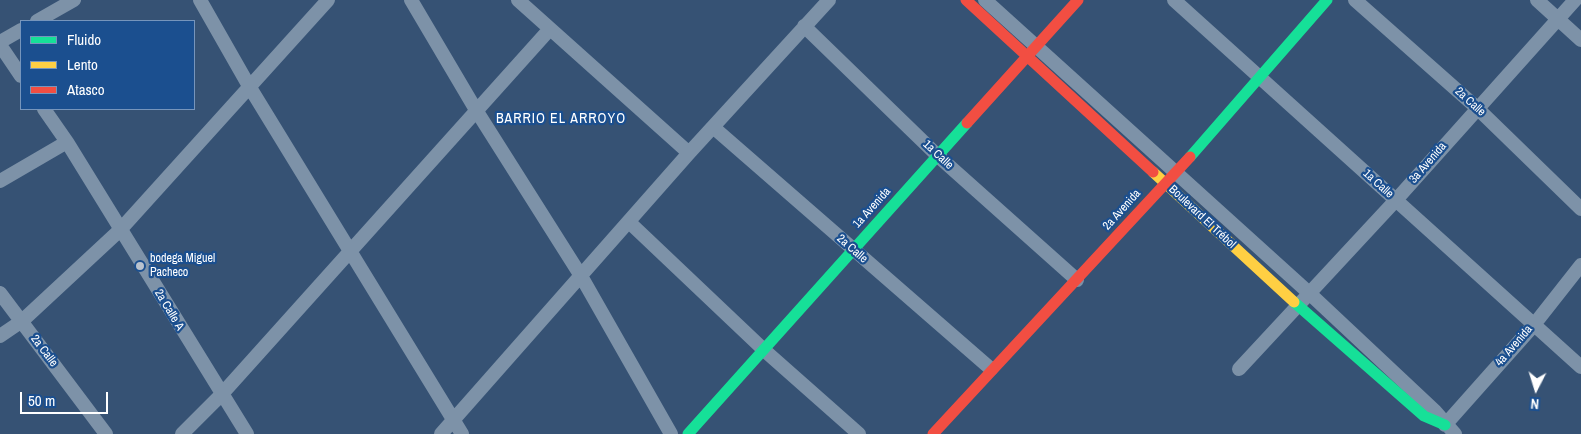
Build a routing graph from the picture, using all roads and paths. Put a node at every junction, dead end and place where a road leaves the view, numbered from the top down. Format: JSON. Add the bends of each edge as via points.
{"nodes":[{"id":1,"x":74,"y":0,"type":"edge"},
{"id":2,"x":200,"y":0,"type":"edge"},
{"id":3,"x":328,"y":0,"type":"edge"},
{"id":4,"x":410,"y":0,"type":"edge"},
{"id":5,"x":518,"y":0,"type":"edge"},
{"id":6,"x":829,"y":0,"type":"edge"},
{"id":7,"x":966,"y":0,"type":"edge"},
{"id":8,"x":985,"y":0,"type":"edge"},
{"id":9,"x":1078,"y":0,"type":"edge"},
{"id":10,"x":1174,"y":0,"type":"edge"},
{"id":11,"x":1328,"y":0,"type":"edge"},
{"id":12,"x":1356,"y":0,"type":"edge"},
{"id":13,"x":1537,"y":0,"type":"edge"},
{"id":14,"x":1575,"y":0,"type":"edge"},
{"id":15,"x":1557,"y":19,"type":"junction"},
{"id":16,"x":39,"y":20,"type":"edge"},
{"id":17,"x":804,"y":26,"type":"junction"},
{"id":18,"x":549,"y":30,"type":"junction"},
{"id":19,"x":20,"y":31,"type":"edge"},
{"id":20,"x":1581,"y":40,"type":"edge"},
{"id":21,"x":0,"y":44,"type":"edge"},
{"id":22,"x":1031,"y":52,"type":"junction"},
{"id":23,"x":20,"y":74,"type":"edge"},
{"id":24,"x":1260,"y":79,"type":"junction"},
{"id":25,"x":250,"y":86,"type":"junction"},
{"id":26,"x":1476,"y":107,"type":"junction"},
{"id":27,"x":45,"y":110,"type":"edge"},
{"id":28,"x":476,"y":110,"type":"junction"},
{"id":29,"x":714,"y":127,"type":"junction"},
{"id":30,"x":67,"y":142,"type":"junction"},
{"id":31,"x":689,"y":153,"type":"junction"},
{"id":32,"x":938,"y":156,"type":"junction"},
{"id":33,"x":1170,"y":177,"type":"junction"},
{"id":34,"x":0,"y":181,"type":"edge"},
{"id":35,"x":1396,"y":200,"type":"junction"},
{"id":36,"x":1581,"y":209,"type":"edge"},
{"id":37,"x":629,"y":222,"type":"junction"},
{"id":38,"x":120,"y":230,"type":"junction"},
{"id":39,"x":853,"y":250,"type":"junction"},
{"id":40,"x":352,"y":251,"type":"junction"},
{"id":41,"x":1581,"y":265,"type":"edge"},
{"id":42,"x":581,"y":276,"type":"junction"},
{"id":43,"x":1077,"y":280,"type":"junction"},
{"id":44,"x":1308,"y":292,"type":"junction"},
{"id":45,"x":0,"y":293,"type":"edge"},
{"id":46,"x":1297,"y":305,"type":"junction"},
{"id":47,"x":22,"y":321,"type":"junction"},
{"id":48,"x":1533,"y":326,"type":"junction"},
{"id":49,"x":0,"y":336,"type":"edge"},
{"id":50,"x":764,"y":350,"type":"junction"},
{"id":51,"x":1581,"y":368,"type":"edge"},
{"id":52,"x":991,"y":369,"type":"junction"},
{"id":53,"x":1239,"y":369,"type":"dead end"},
{"id":54,"x":221,"y":396,"type":"junction"},
{"id":55,"x":454,"y":420,"type":"junction"},
{"id":56,"x":1450,"y":429,"type":"edge"},
{"id":57,"x":106,"y":434,"type":"edge"},
{"id":58,"x":182,"y":434,"type":"edge"},
{"id":59,"x":247,"y":434,"type":"edge"},
{"id":60,"x":441,"y":434,"type":"edge"},
{"id":61,"x":462,"y":434,"type":"edge"},
{"id":62,"x":671,"y":434,"type":"edge"},
{"id":63,"x":688,"y":434,"type":"edge"},
{"id":64,"x":859,"y":434,"type":"edge"},
{"id":65,"x":933,"y":434,"type":"edge"}],
"edges":[{"from":1,"to":16,"type":"street"},
{"from":2,"to":25,"type":"street"},
{"from":3,"to":25,"type":"street"},
{"from":4,"to":28,"type":"street"},
{"from":5,"to":18,"type":"street"},
{"from":6,"to":17,"type":"street"},
{"from":7,"to":22,"type":"street","name":"Boulevard El Trébol"},
{"from":8,"to":22,"type":"street","name":"Boulevard El Trébol"},
{"from":9,"to":22,"type":"street","name":"1a Avenida"},
{"from":10,"to":24,"type":"street","name":"1a Calle"},
{"from":11,"to":24,"type":"street","name":"2a Avenida"},
{"from":12,"to":26,"type":"street","name":"2a Calle"},
{"from":13,"to":15,"type":"street"},
{"from":14,"to":15,"type":"street","name":"3a Avenida"},
{"from":15,"to":20,"type":"street"},
{"from":15,"to":26,"type":"street","name":"3a Avenida"},
{"from":17,"to":29,"type":"street"},
{"from":17,"to":32,"type":"street","name":"1a Calle"},
{"from":18,"to":28,"type":"street"},
{"from":18,"to":31,"type":"street"},
{"from":19,"to":21,"type":"street"},
{"from":21,"to":23,"type":"street"},
{"from":22,"to":32,"type":"street","name":"1a Avenida"},
{"from":22,"to":33,"type":"street","name":"Boulevard El Trébol"},
{"from":24,"to":33,"type":"street","name":"2a Avenida"},
{"from":24,"to":35,"type":"street","name":"1a Calle"},
{"from":25,"to":38,"type":"street"},
{"from":25,"to":40,"type":"street"},
{"from":26,"to":35,"type":"street","name":"3a Avenida"},
{"from":26,"to":36,"type":"street","name":"2a Calle"},
{"from":27,"to":30,"type":"street","name":"2a Calle A"},
{"from":28,"to":40,"type":"street"},
{"from":28,"to":42,"type":"street"},
{"from":29,"to":31,"type":"street"},
{"from":29,"to":39,"type":"street","name":"2a Calle"},
{"from":30,"to":34,"type":"street"},
{"from":30,"to":38,"type":"street","name":"2a Calle A"},
{"from":31,"to":37,"type":"street"},
{"from":32,"to":39,"type":"street","name":"1a Avenida"},
{"from":32,"to":43,"type":"street","name":"1a Calle"},
{"from":33,"to":43,"type":"street","name":"2a Avenida"},
{"from":33,"to":44,"type":"street","name":"Boulevard El Trébol"},
{"from":33,"to":46,"type":"street","name":"Boulevard El Trébol"},
{"from":35,"to":44,"type":"street","name":"3a Avenida"},
{"from":35,"to":48,"type":"street","name":"1a Calle"},
{"from":37,"to":42,"type":"street"},
{"from":37,"to":50,"type":"street"},
{"from":38,"to":47,"type":"street"},
{"from":38,"to":54,"type":"street","name":"2a Calle A"},
{"from":39,"to":50,"type":"street","name":"1a Avenida"},
{"from":39,"to":52,"type":"street","name":"2a Calle"},
{"from":40,"to":54,"type":"street"},
{"from":40,"to":55,"type":"street"},
{"from":41,"to":48,"type":"street","name":"4a Avenida"},
{"from":42,"to":55,"type":"street"},
{"from":42,"to":62,"type":"street"},
{"from":43,"to":52,"type":"street","name":"2a Avenida"},
{"from":44,"to":46,"type":"street","name":"3a Avenida"},
{"from":44,"to":56,"type":"street","name":"Boulevard El Trébol","via":[[1435,411]]},
{"from":45,"to":47,"type":"street","name":"2a Calle"},
{"from":46,"to":53,"type":"street","name":"3a Avenida"},
{"from":46,"to":56,"type":"street","name":"Boulevard El Trébol","via":[[1424,416]]},
{"from":47,"to":49,"type":"street"},
{"from":47,"to":57,"type":"street","name":"2a Calle"},
{"from":48,"to":51,"type":"street","name":"1a Calle"},
{"from":48,"to":56,"type":"street","name":"4a Avenida"},
{"from":50,"to":63,"type":"street","name":"1a Avenida"},
{"from":50,"to":64,"type":"street"},
{"from":52,"to":65,"type":"street","name":"2a Avenida"},
{"from":54,"to":58,"type":"street"},
{"from":54,"to":59,"type":"street","name":"2a Calle A"},
{"from":55,"to":60,"type":"street"},
{"from":55,"to":61,"type":"street"}]}
